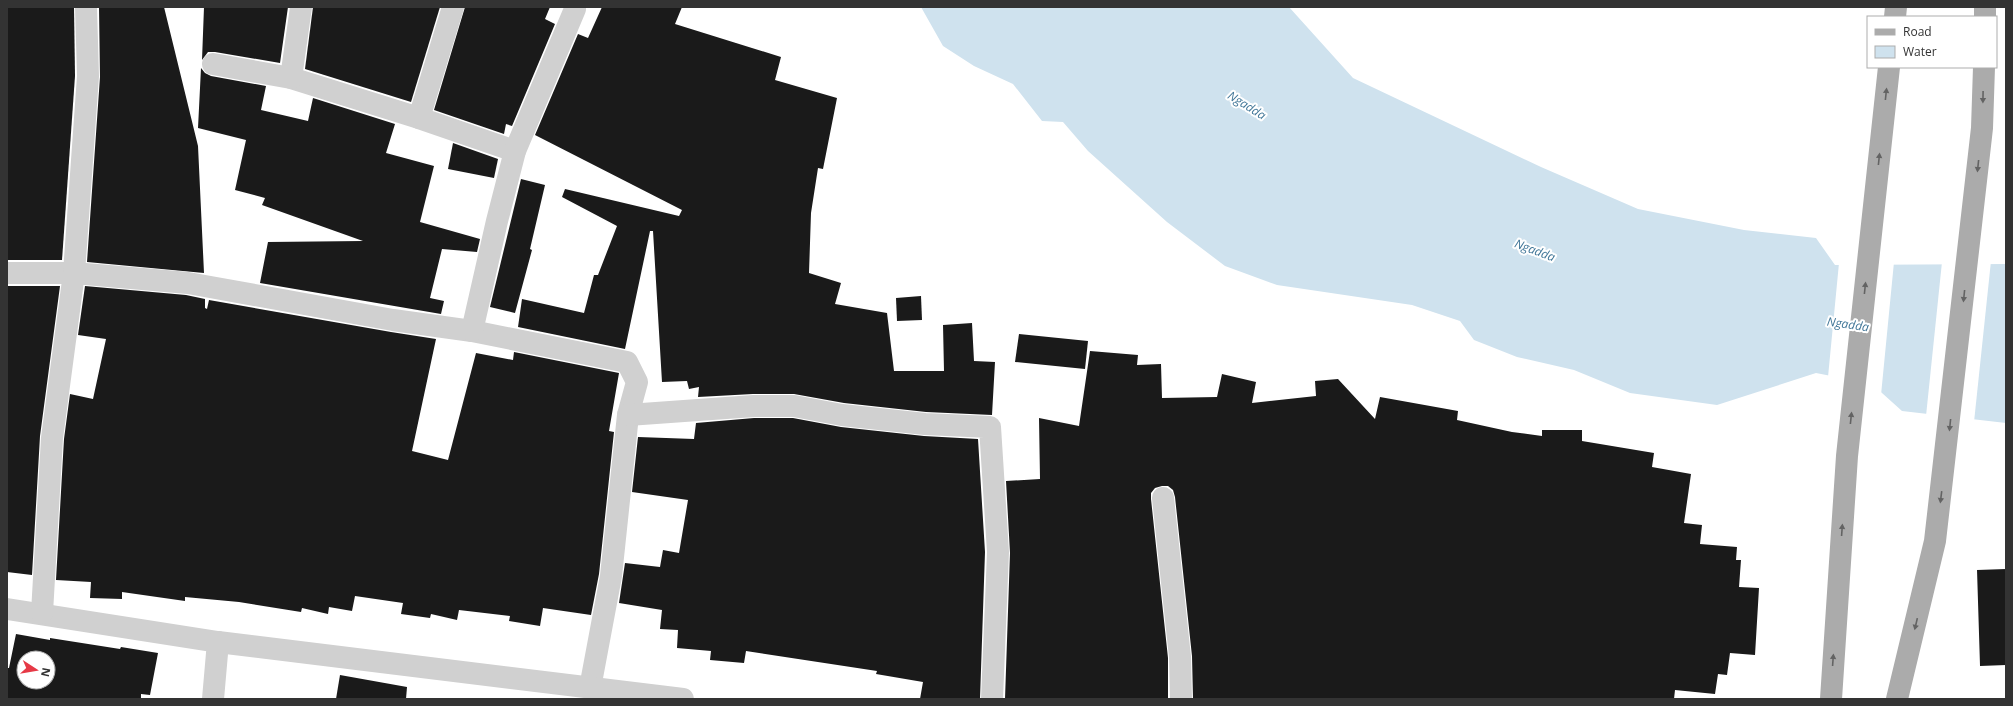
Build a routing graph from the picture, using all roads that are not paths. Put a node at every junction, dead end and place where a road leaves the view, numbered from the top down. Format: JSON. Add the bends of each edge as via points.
{"nodes":[{"id":1,"x":86,"y":7,"type":"edge"},
{"id":2,"x":301,"y":7,"type":"edge"},
{"id":3,"x":453,"y":7,"type":"edge"},
{"id":4,"x":576,"y":9,"type":"dead end"},
{"id":5,"x":213,"y":64,"type":"dead end"},
{"id":6,"x":1889,"y":68,"type":"edge"},
{"id":7,"x":1984,"y":68,"type":"edge"},
{"id":8,"x":292,"y":78,"type":"junction"},
{"id":9,"x":419,"y":118,"type":"junction"},
{"id":10,"x":515,"y":151,"type":"junction"},
{"id":11,"x":7,"y":273,"type":"edge"},
{"id":12,"x":74,"y":273,"type":"junction"},
{"id":13,"x":472,"y":331,"type":"junction"},
{"id":14,"x":628,"y":416,"type":"junction"},
{"id":15,"x":1163,"y":498,"type":"dead end"},
{"id":16,"x":7,"y":609,"type":"edge"},
{"id":17,"x":42,"y":614,"type":"junction"},
{"id":18,"x":218,"y":642,"type":"junction"},
{"id":19,"x":590,"y":688,"type":"junction"},
{"id":20,"x":621,"y":695,"type":"edge"},
{"id":21,"x":213,"y":699,"type":"edge"},
{"id":22,"x":683,"y":699,"type":"edge"},
{"id":23,"x":992,"y":699,"type":"edge"},
{"id":24,"x":1181,"y":699,"type":"edge"},
{"id":25,"x":1831,"y":699,"type":"edge"},
{"id":26,"x":1897,"y":699,"type":"edge"}],
"edges":[{"from":1,"to":12,"type":"street","via":[[88,76]]},
{"from":2,"to":8,"type":"street"},
{"from":3,"to":9,"type":"street"},
{"from":4,"to":10,"type":"street"},
{"from":5,"to":8,"type":"street"},
{"from":25,"to":6,"type":"main road","one_way":true,"via":[[1847,456]]},
{"from":7,"to":26,"type":"main road","one_way":true,"via":[[1982,128],[1936,541]]},
{"from":8,"to":9,"type":"street"},
{"from":9,"to":10,"type":"street"},
{"from":10,"to":13,"type":"street","via":[[496,221]]},
{"from":11,"to":12,"type":"street"},
{"from":12,"to":13,"type":"street","via":[[188,283],[393,320]]},
{"from":12,"to":17,"type":"street","via":[[52,438]]},
{"from":13,"to":14,"type":"street","via":[[626,362],[637,382]]},
{"from":14,"to":19,"type":"street","via":[[611,576]]},
{"from":14,"to":23,"type":"street","via":[[754,406],[794,406],[842,415],[925,424],[990,427],[998,552]]},
{"from":15,"to":24,"type":"street","via":[[1180,658]]},
{"from":16,"to":17,"type":"street"},
{"from":17,"to":18,"type":"street"},
{"from":18,"to":19,"type":"street"},
{"from":18,"to":21,"type":"street"},
{"from":19,"to":20,"type":"street"},
{"from":20,"to":22,"type":"street"}]}
